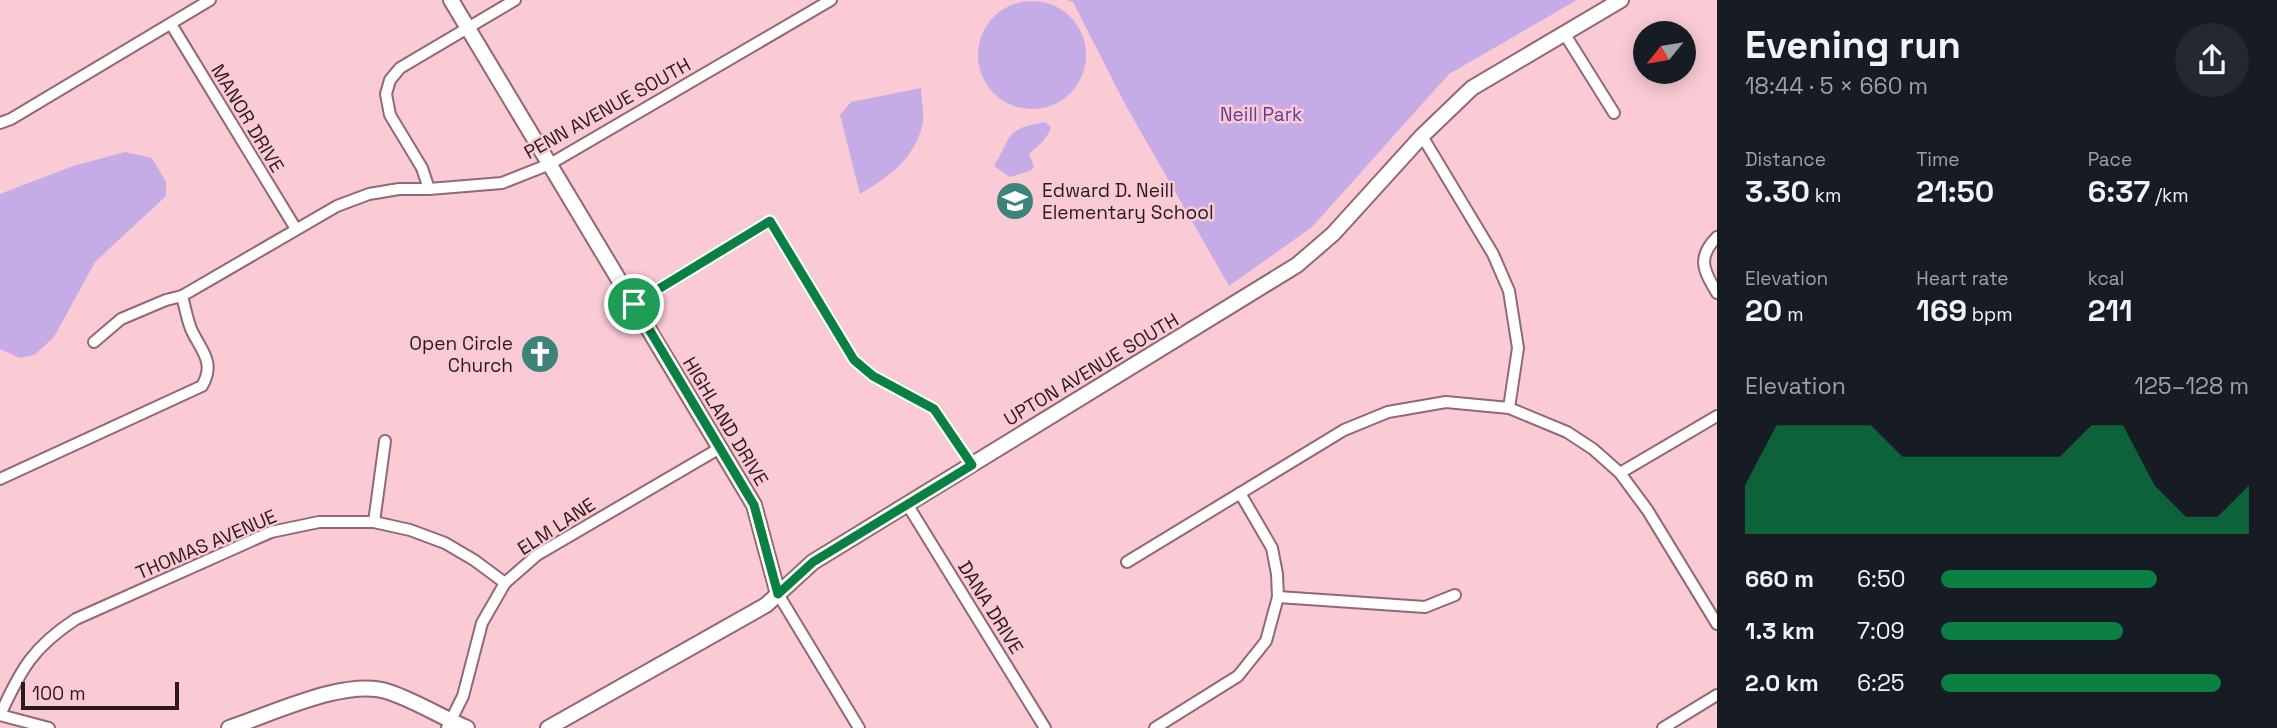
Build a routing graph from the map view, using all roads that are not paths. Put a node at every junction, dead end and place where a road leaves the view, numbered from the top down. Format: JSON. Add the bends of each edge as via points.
{"nodes":[{"id":1,"x":210,"y":0,"type":"edge"},
{"id":2,"x":451,"y":0,"type":"edge"},
{"id":3,"x":515,"y":0,"type":"edge"},
{"id":4,"x":831,"y":0,"type":"edge"},
{"id":5,"x":1621,"y":0,"type":"edge"},
{"id":6,"x":171,"y":24,"type":"junction"},
{"id":7,"x":468,"y":28,"type":"junction"},
{"id":8,"x":1564,"y":33,"type":"junction"},
{"id":9,"x":1614,"y":113,"type":"dead end"},
{"id":10,"x":6,"y":121,"type":"edge"},
{"id":11,"x":1422,"y":136,"type":"junction"},
{"id":12,"x":550,"y":164,"type":"junction"},
{"id":13,"x":429,"y":189,"type":"junction"},
{"id":14,"x":296,"y":229,"type":"junction"},
{"id":15,"x":1717,"y":237,"type":"edge"},
{"id":16,"x":1717,"y":293,"type":"edge"},
{"id":17,"x":183,"y":296,"type":"junction"},
{"id":18,"x":634,"y":304,"type":"junction"},
{"id":19,"x":94,"y":342,"type":"dead end"},
{"id":20,"x":1509,"y":408,"type":"junction"},
{"id":21,"x":1717,"y":416,"type":"edge"},
{"id":22,"x":385,"y":441,"type":"dead end"},
{"id":23,"x":720,"y":447,"type":"junction"},
{"id":24,"x":972,"y":465,"type":"junction"},
{"id":25,"x":1620,"y":473,"type":"junction"},
{"id":26,"x":0,"y":479,"type":"edge"},
{"id":27,"x":1240,"y":493,"type":"junction"},
{"id":28,"x":908,"y":504,"type":"junction"},
{"id":29,"x":374,"y":522,"type":"junction"},
{"id":30,"x":1127,"y":562,"type":"dead end"},
{"id":31,"x":505,"y":583,"type":"junction"},
{"id":32,"x":778,"y":594,"type":"junction"},
{"id":33,"x":1455,"y":595,"type":"dead end"},
{"id":34,"x":1278,"y":597,"type":"junction"},
{"id":35,"x":1717,"y":624,"type":"edge"},
{"id":36,"x":1717,"y":695,"type":"edge"},
{"id":37,"x":0,"y":715,"type":"edge"},
{"id":38,"x":449,"y":724,"type":"edge"},
{"id":39,"x":49,"y":728,"type":"edge"},
{"id":40,"x":229,"y":728,"type":"edge"},
{"id":41,"x":467,"y":728,"type":"edge"},
{"id":42,"x":548,"y":728,"type":"edge"},
{"id":43,"x":859,"y":728,"type":"edge"},
{"id":44,"x":1045,"y":728,"type":"edge"},
{"id":45,"x":1155,"y":728,"type":"edge"},
{"id":46,"x":1663,"y":728,"type":"edge"}],
"edges":[{"from":1,"to":6,"type":"street"},
{"from":2,"to":7,"type":"street","name":"HIGHLAND DRIVE"},
{"from":3,"to":7,"type":"street"},
{"from":4,"to":12,"type":"street","name":"PENN AVENUE SOUTH"},
{"from":5,"to":8,"type":"street","name":"UPTON AVENUE SOUTH"},
{"from":6,"to":10,"type":"street"},
{"from":6,"to":14,"type":"street","name":"MANOR DRIVE"},
{"from":7,"to":12,"type":"street","name":"HIGHLAND DRIVE"},
{"from":7,"to":13,"type":"street","via":[[400,68],[386,94],[390,115],[422,168]]},
{"from":8,"to":9,"type":"street"},
{"from":8,"to":11,"type":"street","name":"UPTON AVENUE SOUTH","via":[[1472,88]]},
{"from":11,"to":20,"type":"street","via":[[1493,254],[1509,291],[1517,348]]},
{"from":11,"to":24,"type":"street","name":"UPTON AVENUE SOUTH","via":[[1333,234],[1297,265]]},
{"from":12,"to":13,"type":"street","name":"PENN AVENUE SOUTH","via":[[502,183]]},
{"from":12,"to":18,"type":"street","name":"HIGHLAND DRIVE"},
{"from":13,"to":14,"type":"street","name":"PENN AVENUE SOUTH","via":[[369,194]]},
{"from":14,"to":17,"type":"street","name":"PENN AVENUE SOUTH"},
{"from":15,"to":16,"type":"street","via":[[1703,260]]},
{"from":17,"to":19,"type":"street","name":"PENN AVENUE SOUTH","via":[[121,319]]},
{"from":17,"to":26,"type":"street","via":[[191,329],[209,362],[202,386]]},
{"from":18,"to":23,"type":"street","name":"HIGHLAND DRIVE"},
{"from":18,"to":24,"type":"street","via":[[770,221],[854,360],[873,376],[934,409]]},
{"from":20,"to":25,"type":"street","via":[[1567,432]]},
{"from":20,"to":27,"type":"street","via":[[1446,402],[1388,412],[1344,430]]},
{"from":21,"to":25,"type":"street"},
{"from":22,"to":29,"type":"street"},
{"from":23,"to":31,"type":"street","name":"ELM LANE","via":[[537,555]]},
{"from":23,"to":32,"type":"street","name":"HIGHLAND DRIVE","via":[[754,505]]},
{"from":24,"to":28,"type":"street","name":"UPTON AVENUE SOUTH"},
{"from":25,"to":35,"type":"street"},
{"from":27,"to":30,"type":"street"},
{"from":27,"to":34,"type":"street","via":[[1272,548]]},
{"from":28,"to":32,"type":"street","name":"UPTON AVENUE SOUTH","via":[[813,562]]},
{"from":28,"to":44,"type":"street","name":"DANA DRIVE"},
{"from":29,"to":31,"type":"street","name":"THOMAS AVENUE","via":[[445,543]]},
{"from":29,"to":37,"type":"street","name":"THOMAS AVENUE","via":[[319,522],[271,532],[76,619],[32,655]]},
{"from":31,"to":38,"type":"street","name":"ELM LANE","via":[[482,623],[463,695]]},
{"from":32,"to":42,"type":"street","name":"UPTON AVENUE SOUTH"},
{"from":32,"to":43,"type":"street","name":"HIGHLAND DRIVE"},
{"from":33,"to":34,"type":"street","via":[[1425,607]]},
{"from":34,"to":45,"type":"street","via":[[1266,640],[1238,676]]},
{"from":36,"to":46,"type":"street"},
{"from":37,"to":39,"type":"street"},
{"from":38,"to":40,"type":"street","via":[[388,691],[364,688],[341,690]]},
{"from":38,"to":41,"type":"street"}]}
